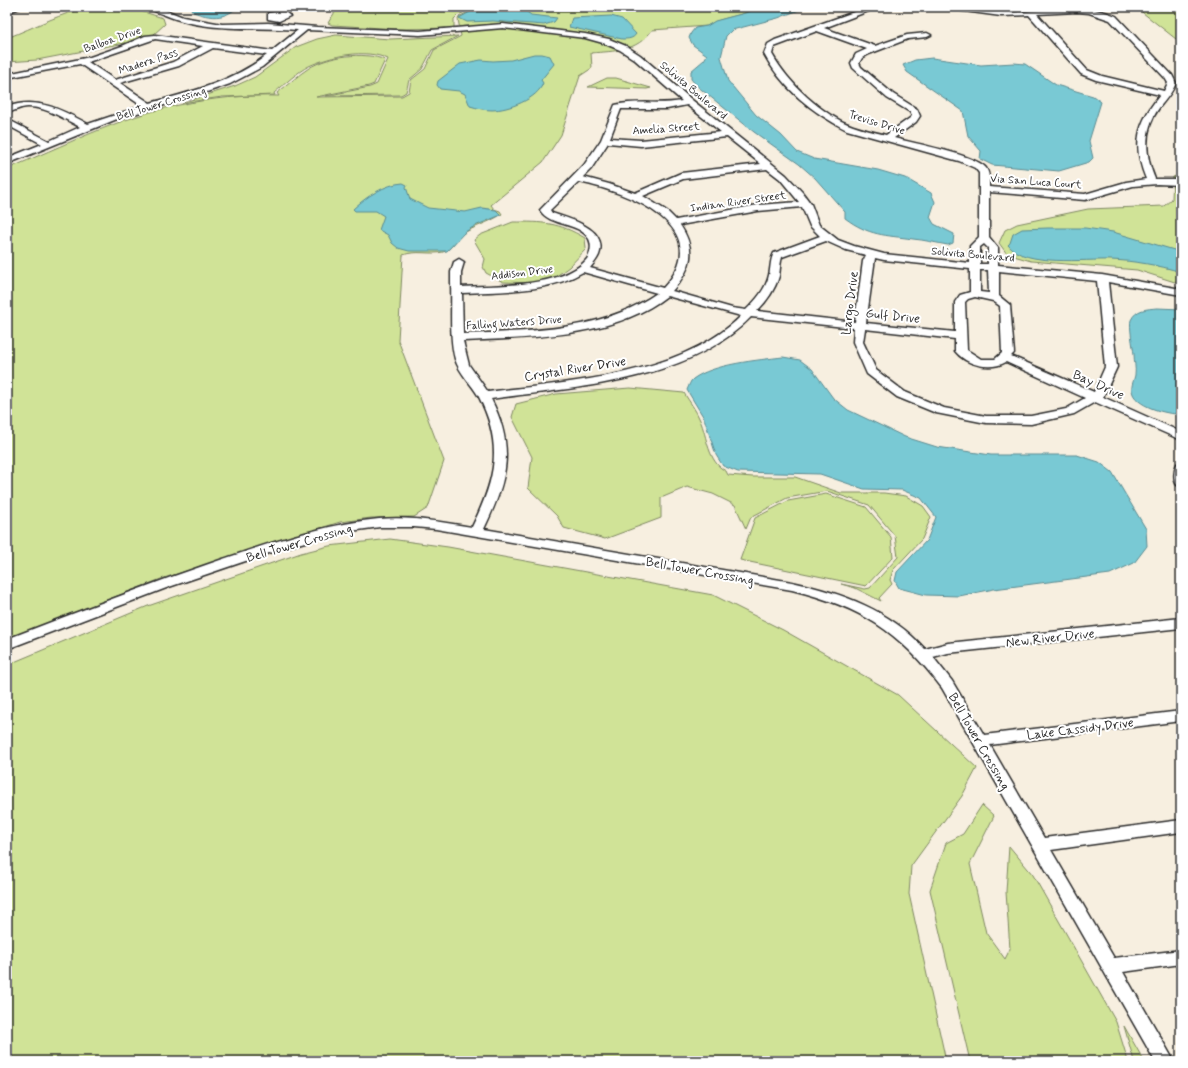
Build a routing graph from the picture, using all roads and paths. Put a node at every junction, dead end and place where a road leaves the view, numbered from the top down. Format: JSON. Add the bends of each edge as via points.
{"nodes":[{"id":1,"x":18,"y":7,"type":"edge"},
{"id":2,"x":152,"y":7,"type":"edge"},
{"id":3,"x":875,"y":7,"type":"edge"},
{"id":4,"x":949,"y":7,"type":"edge"},
{"id":5,"x":7,"y":11,"type":"edge"},
{"id":6,"x":1032,"y":13,"type":"junction"},
{"id":7,"x":305,"y":28,"type":"junction"},
{"id":8,"x":817,"y":28,"type":"junction"},
{"id":9,"x":927,"y":35,"type":"dead end"},
{"id":10,"x":210,"y":46,"type":"junction"},
{"id":11,"x":875,"y":49,"type":"junction"},
{"id":12,"x":273,"y":54,"type":"junction"},
{"id":13,"x":80,"y":61,"type":"junction"},
{"id":14,"x":7,"y":76,"type":"edge"},
{"id":15,"x":113,"y":83,"type":"junction"},
{"id":16,"x":1165,"y":94,"type":"junction"},
{"id":17,"x":689,"y":102,"type":"junction"},
{"id":18,"x":148,"y":106,"type":"junction"},
{"id":19,"x":7,"y":110,"type":"edge"},
{"id":20,"x":7,"y":122,"type":"edge"},
{"id":21,"x":88,"y":128,"type":"junction"},
{"id":22,"x":728,"y":134,"type":"junction"},
{"id":23,"x":888,"y":138,"type":"junction"},
{"id":24,"x":605,"y":140,"type":"junction"},
{"id":25,"x":49,"y":144,"type":"junction"},
{"id":26,"x":7,"y":161,"type":"edge"},
{"id":27,"x":769,"y":166,"type":"junction"},
{"id":28,"x":578,"y":179,"type":"junction"},
{"id":29,"x":1152,"y":182,"type":"junction"},
{"id":30,"x":1181,"y":182,"type":"edge"},
{"id":31,"x":984,"y":189,"type":"junction"},
{"id":32,"x":635,"y":196,"type":"junction"},
{"id":33,"x":806,"y":204,"type":"junction"},
{"id":34,"x":674,"y":223,"type":"junction"},
{"id":35,"x":827,"y":237,"type":"junction"},
{"id":36,"x":984,"y":238,"type":"junction"},
{"id":37,"x":872,"y":255,"type":"junction"},
{"id":38,"x":459,"y":262,"type":"dead end"},
{"id":39,"x":585,"y":266,"type":"junction"},
{"id":40,"x":975,"y":266,"type":"junction"},
{"id":41,"x":993,"y":268,"type":"junction"},
{"id":42,"x":1102,"y":278,"type":"junction"},
{"id":43,"x":668,"y":289,"type":"junction"},
{"id":44,"x":457,"y":290,"type":"junction"},
{"id":45,"x":1181,"y":292,"type":"edge"},
{"id":46,"x":975,"y":294,"type":"junction"},
{"id":47,"x":994,"y":297,"type":"junction"},
{"id":48,"x":751,"y":313,"type":"junction"},
{"id":49,"x":860,"y":326,"type":"junction"},
{"id":50,"x":960,"y":336,"type":"junction"},
{"id":51,"x":458,"y":338,"type":"junction"},
{"id":52,"x":1006,"y":358,"type":"junction"},
{"id":53,"x":485,"y":396,"type":"junction"},
{"id":54,"x":1094,"y":397,"type":"junction"},
{"id":55,"x":1181,"y":436,"type":"edge"},
{"id":56,"x":1181,"y":467,"type":"edge"},
{"id":57,"x":1181,"y":482,"type":"edge"},
{"id":58,"x":476,"y":532,"type":"junction"},
{"id":59,"x":1180,"y":625,"type":"edge"},
{"id":60,"x":7,"y":644,"type":"edge"},
{"id":61,"x":924,"y":654,"type":"junction"},
{"id":62,"x":1181,"y":716,"type":"edge"},
{"id":63,"x":979,"y":742,"type":"junction"},
{"id":64,"x":1181,"y":826,"type":"edge"},
{"id":65,"x":1039,"y":845,"type":"junction"},
{"id":66,"x":1181,"y":957,"type":"edge"},
{"id":67,"x":1110,"y":966,"type":"junction"},
{"id":68,"x":1164,"y":1061,"type":"edge"}],
"edges":[{"from":1,"to":5,"type":"street"},
{"from":2,"to":7,"type":"street","name":"Solivita Boulevard","via":[[180,20],[222,26],[268,25]]},
{"from":3,"to":8,"type":"street","name":"Treviso Drive"},
{"from":4,"to":6,"type":"street","via":[[989,13]]},
{"from":6,"to":16,"type":"street","via":[[1084,72],[1098,78]]},
{"from":6,"to":16,"type":"street","via":[[1077,10],[1113,18],[1169,77],[1172,83]]},
{"from":7,"to":12,"type":"street","name":"Bell Tower Crossing"},
{"from":7,"to":17,"type":"street","name":"Solivita Boulevard","via":[[420,33],[503,26],[585,36],[633,54]]},
{"from":8,"to":11,"type":"street"},
{"from":8,"to":23,"type":"street","name":"Treviso Drive","via":[[771,46],[768,54],[770,60],[797,92],[837,122]]},
{"from":9,"to":11,"type":"street","via":[[907,37]]},
{"from":10,"to":12,"type":"street","name":"Balboa Drive"},
{"from":10,"to":13,"type":"street","name":"Balboa Drive","via":[[152,37],[115,52]]},
{"from":10,"to":15,"type":"street","name":"Madera Pass","via":[[176,64]]},
{"from":11,"to":23,"type":"street","via":[[859,56],[855,63],[857,68],[890,96],[914,111],[916,116]]},
{"from":12,"to":18,"type":"street","name":"Bell Tower Crossing","via":[[230,80],[187,96]]},
{"from":13,"to":14,"type":"street","name":"Balboa Drive"},
{"from":13,"to":15,"type":"street"},
{"from":15,"to":18,"type":"street"},
{"from":16,"to":29,"type":"street","via":[[1154,107],[1142,134],[1142,153]]},
{"from":17,"to":22,"type":"street","name":"Solivita Boulevard"},
{"from":17,"to":24,"type":"street","via":[[667,106],[620,106],[616,109]]},
{"from":18,"to":21,"type":"street","name":"Bell Tower Crossing"},
{"from":19,"to":21,"type":"street","via":[[22,105],[42,106]]},
{"from":20,"to":25,"type":"street"},
{"from":21,"to":25,"type":"street","name":"Bell Tower Crossing"},
{"from":22,"to":24,"type":"street","name":"Amelia Street","via":[[641,143]]},
{"from":22,"to":27,"type":"street","name":"Solivita Boulevard"},
{"from":23,"to":31,"type":"street","name":"Treviso Drive","via":[[975,164],[982,170]]},
{"from":24,"to":28,"type":"street"},
{"from":25,"to":26,"type":"street","name":"Bell Tower Crossing"},
{"from":27,"to":32,"type":"street","via":[[681,176]]},
{"from":27,"to":33,"type":"street","name":"Solivita Boulevard","via":[[792,186]]},
{"from":28,"to":32,"type":"street","name":"Falling Waters Drive"},
{"from":28,"to":39,"type":"street","via":[[545,212],[578,225],[590,234],[596,250],[593,258]]},
{"from":29,"to":30,"type":"street","name":"Via San Luca Court"},
{"from":29,"to":31,"type":"street","name":"Via San Luca Court","via":[[1124,185],[1085,197]]},
{"from":31,"to":36,"type":"street","name":"Treviso Drive"},
{"from":32,"to":34,"type":"street","name":"Falling Waters Drive","via":[[659,209]]},
{"from":33,"to":34,"type":"street","name":"Indian River Street","via":[[758,208]]},
{"from":33,"to":35,"type":"street","name":"Solivita Boulevard","via":[[816,226]]},
{"from":34,"to":43,"type":"street","name":"Falling Waters Drive","via":[[682,236],[686,251],[682,267]]},
{"from":35,"to":37,"type":"street","name":"Solivita Boulevard"},
{"from":35,"to":48,"type":"street","name":"Crystal River Drive","via":[[778,255],[770,286]]},
{"from":36,"to":40,"type":"street","name":"Treviso Drive","via":[[976,245]]},
{"from":36,"to":41,"type":"street","name":"Treviso Drive","via":[[993,246]]},
{"from":37,"to":40,"type":"street","name":"Solivita Boulevard"},
{"from":37,"to":49,"type":"street","name":"Largo Drive","via":[[868,262]]},
{"from":38,"to":44,"type":"street","via":[[456,268]]},
{"from":39,"to":43,"type":"street","name":"Gulf Drive"},
{"from":39,"to":44,"type":"street","name":"Addison Drive","via":[[562,278],[538,284]]},
{"from":40,"to":41,"type":"street","name":"Solivita Boulevard"},
{"from":40,"to":46,"type":"street","name":"Treviso Drive"},
{"from":41,"to":42,"type":"street","name":"Solivita Boulevard"},
{"from":41,"to":47,"type":"street","name":"Treviso Drive"},
{"from":42,"to":45,"type":"street","name":"Solivita Boulevard"},
{"from":42,"to":54,"type":"street","name":"Largo Drive","via":[[1111,367],[1108,381]]},
{"from":43,"to":48,"type":"street","name":"Gulf Drive","via":[[731,311]]},
{"from":43,"to":51,"type":"street","name":"Falling Waters Drive","via":[[657,298],[626,314],[575,328],[538,334]]},
{"from":44,"to":51,"type":"street"},
{"from":46,"to":47,"type":"street"},
{"from":46,"to":50,"type":"street","via":[[964,297],[960,302]]},
{"from":47,"to":52,"type":"street","via":[[1006,306]]},
{"from":48,"to":49,"type":"street","name":"Gulf Drive"},
{"from":48,"to":53,"type":"street","name":"Crystal River Drive","via":[[723,337],[688,354],[647,369],[579,385]]},
{"from":49,"to":50,"type":"street","name":"Gulf Drive"},
{"from":49,"to":54,"type":"street","name":"Largo Drive","via":[[859,348],[872,371],[898,392],[936,409],[990,420],[1030,420],[1067,412]]},
{"from":50,"to":52,"type":"street","via":[[961,351],[969,358],[988,363]]},
{"from":51,"to":53,"type":"street","via":[[464,366]]},
{"from":52,"to":54,"type":"street","name":"Bay Drive"},
{"from":53,"to":58,"type":"street","via":[[497,426],[501,456],[500,472],[495,490]]},
{"from":54,"to":55,"type":"street","name":"Bay Drive"},
{"from":56,"to":57,"type":"street"},
{"from":58,"to":60,"type":"street","name":"Bell Tower Crossing","via":[[403,522],[335,529],[164,584]]},
{"from":58,"to":61,"type":"street","name":"Bell Tower Crossing","via":[[820,592],[854,605],[884,621]]},
{"from":59,"to":61,"type":"street","name":"New River Drive","via":[[948,648]]},
{"from":61,"to":63,"type":"street","name":"Bell Tower Crossing","via":[[947,684]]},
{"from":62,"to":63,"type":"street","name":"Lake Cassidy Drive"},
{"from":63,"to":65,"type":"street","name":"Bell Tower Crossing"},
{"from":64,"to":65,"type":"street"},
{"from":65,"to":67,"type":"street","name":"Bell Tower Crossing"},
{"from":66,"to":67,"type":"street"},
{"from":67,"to":68,"type":"street","name":"Bell Tower Crossing"}]}
